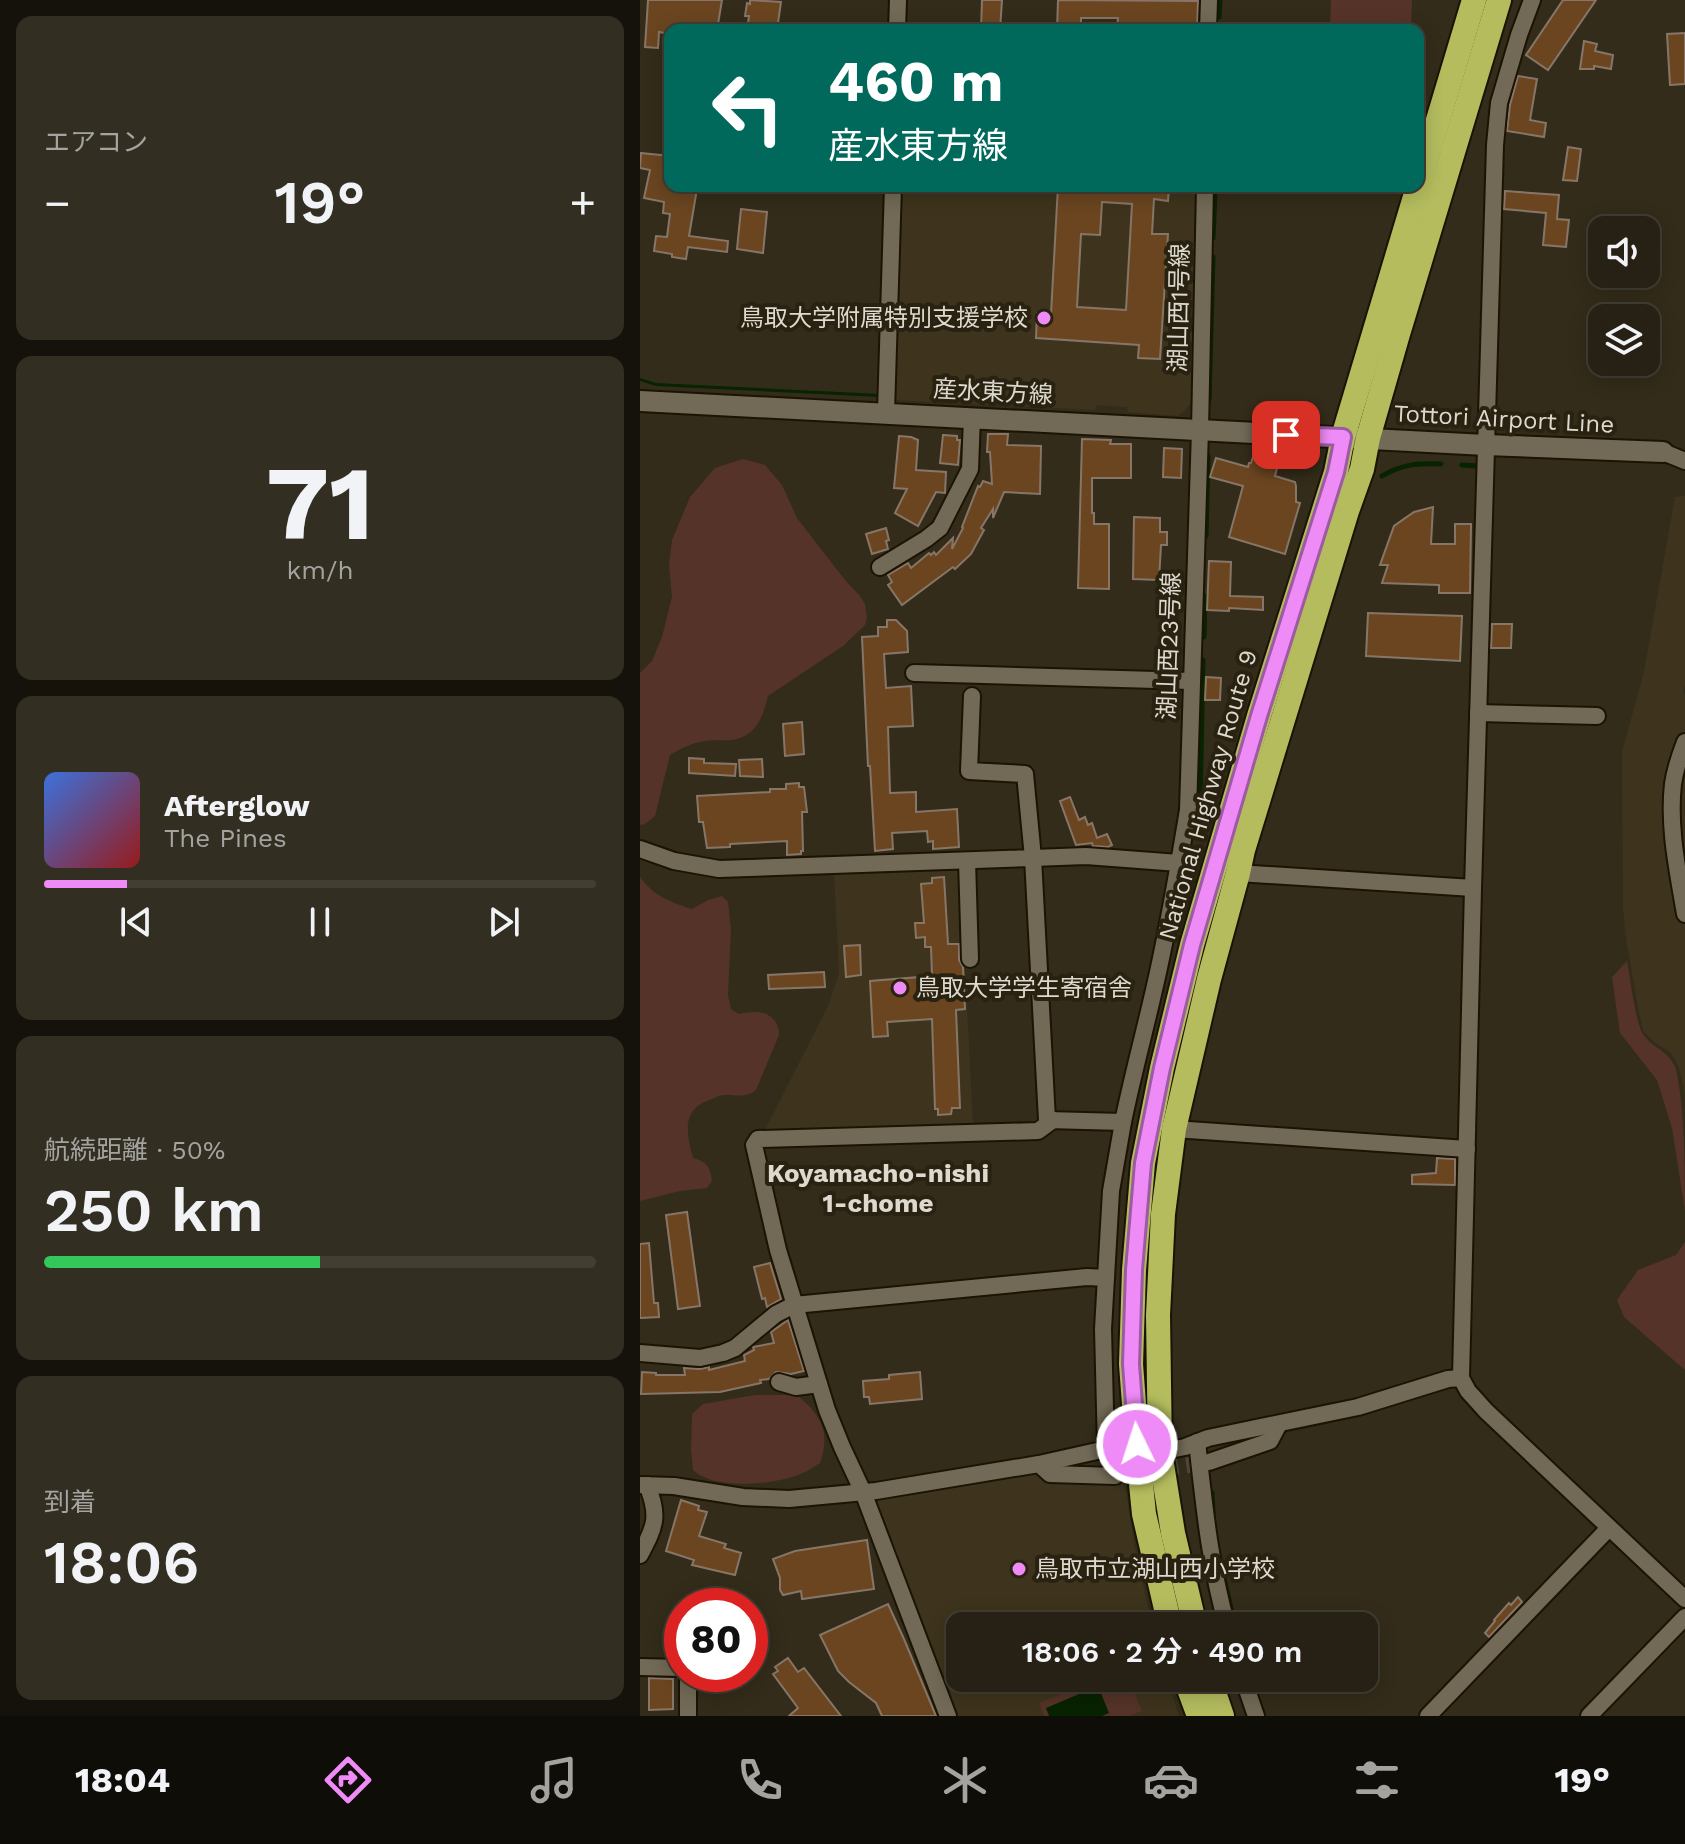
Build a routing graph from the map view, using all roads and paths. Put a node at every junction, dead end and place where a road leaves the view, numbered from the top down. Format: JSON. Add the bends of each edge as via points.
{"nodes":[{"id":1,"x":898,"y":0,"type":"edge"},
{"id":2,"x":1209,"y":0,"type":"edge"},
{"id":3,"x":1474,"y":0,"type":"edge"},
{"id":4,"x":1499,"y":0,"type":"edge"},
{"id":5,"x":1532,"y":0,"type":"edge"},
{"id":6,"x":897,"y":24,"type":"edge"},
{"id":7,"x":1208,"y":24,"type":"edge"},
{"id":8,"x":1424,"y":167,"type":"edge"},
{"id":9,"x":893,"y":192,"type":"edge"},
{"id":10,"x":1205,"y":192,"type":"edge"},
{"id":11,"x":1416,"y":192,"type":"edge"},
{"id":12,"x":640,"y":401,"type":"edge"},
{"id":13,"x":886,"y":412,"type":"junction"},
{"id":14,"x":972,"y":417,"type":"junction"},
{"id":15,"x":1200,"y":430,"type":"junction"},
{"id":16,"x":1343,"y":437,"type":"junction"},
{"id":17,"x":1368,"y":438,"type":"junction"},
{"id":18,"x":1486,"y":445,"type":"junction"},
{"id":19,"x":1685,"y":451,"type":"edge"},
{"id":20,"x":1663,"y":452,"type":"junction"},
{"id":21,"x":1685,"y":461,"type":"edge"},
{"id":22,"x":880,"y":567,"type":"dead end"},
{"id":23,"x":914,"y":673,"type":"dead end"},
{"id":24,"x":1191,"y":681,"type":"junction"},
{"id":25,"x":972,"y":696,"type":"dead end"},
{"id":26,"x":1478,"y":713,"type":"junction"},
{"id":27,"x":1597,"y":716,"type":"dead end"},
{"id":28,"x":1685,"y":742,"type":"edge"},
{"id":29,"x":640,"y":849,"type":"edge"},
{"id":30,"x":1033,"y":858,"type":"junction"},
{"id":31,"x":967,"y":861,"type":"junction"},
{"id":32,"x":1179,"y":863,"type":"junction"},
{"id":33,"x":1238,"y":873,"type":"junction"},
{"id":34,"x":1473,"y":888,"type":"junction"},
{"id":35,"x":1685,"y":914,"type":"edge"},
{"id":36,"x":970,"y":959,"type":"dead end"},
{"id":37,"x":1053,"y":1120,"type":"junction"},
{"id":38,"x":1123,"y":1122,"type":"junction"},
{"id":39,"x":1174,"y":1129,"type":"junction"},
{"id":40,"x":1467,"y":1149,"type":"junction"},
{"id":41,"x":1106,"y":1278,"type":"junction"},
{"id":42,"x":794,"y":1305,"type":"junction"},
{"id":43,"x":640,"y":1353,"type":"edge"},
{"id":44,"x":1461,"y":1378,"type":"junction"},
{"id":45,"x":779,"y":1382,"type":"dead end"},
{"id":46,"x":819,"y":1384,"type":"junction"},
{"id":47,"x":1279,"y":1424,"type":"junction"},
{"id":48,"x":1197,"y":1442,"type":"junction"},
{"id":49,"x":1137,"y":1444,"type":"junction"},
{"id":50,"x":1106,"y":1449,"type":"junction"},
{"id":51,"x":1160,"y":1452,"type":"junction"},
{"id":52,"x":1209,"y":1462,"type":"tunnel mouth"},
{"id":53,"x":1039,"y":1464,"type":"junction"},
{"id":54,"x":1115,"y":1476,"type":"tunnel mouth"},
{"id":55,"x":644,"y":1485,"type":"edge"},
{"id":56,"x":863,"y":1492,"type":"junction"},
{"id":57,"x":1609,"y":1528,"type":"junction"},
{"id":58,"x":640,"y":1555,"type":"edge"},
{"id":59,"x":1685,"y":1599,"type":"edge"},
{"id":60,"x":1167,"y":1612,"type":"edge"},
{"id":61,"x":1192,"y":1612,"type":"edge"},
{"id":62,"x":1223,"y":1612,"type":"edge"},
{"id":63,"x":1685,"y":1617,"type":"edge"},
{"id":64,"x":640,"y":1667,"type":"edge"},
{"id":65,"x":664,"y":1668,"type":"edge"},
{"id":66,"x":688,"y":1692,"type":"edge"},
{"id":67,"x":1190,"y":1692,"type":"edge"},
{"id":68,"x":1214,"y":1692,"type":"edge"},
{"id":69,"x":1248,"y":1692,"type":"edge"},
{"id":70,"x":688,"y":1716,"type":"edge"},
{"id":71,"x":948,"y":1716,"type":"edge"},
{"id":72,"x":1199,"y":1716,"type":"edge"},
{"id":73,"x":1222,"y":1716,"type":"edge"},
{"id":74,"x":1256,"y":1716,"type":"edge"},
{"id":75,"x":1428,"y":1716,"type":"edge"},
{"id":76,"x":1589,"y":1716,"type":"edge"}],
"edges":[{"from":1,"to":6,"type":"street"},
{"from":2,"to":7,"type":"street"},
{"from":3,"to":8,"type":"highway","name":"National Highway Route 9"},
{"from":4,"to":17,"type":"highway","name":"National Highway Route 9"},
{"from":5,"to":18,"type":"street","via":[[1499,103]]},
{"from":9,"to":13,"type":"street"},
{"from":10,"to":15,"type":"street","name":"湖山西1号線"},
{"from":11,"to":16,"type":"highway","name":"National Highway Route 9"},
{"from":12,"to":13,"type":"street","name":"産水東方線"},
{"from":13,"to":14,"type":"street","name":"産水東方線"},
{"from":14,"to":15,"type":"street","name":"産水東方線"},
{"from":14,"to":22,"type":"street","via":[[970,469],[940,528]]},
{"from":15,"to":16,"type":"street","name":"産水東方線"},
{"from":15,"to":24,"type":"street","name":"湖山西23号線"},
{"from":16,"to":17,"type":"street","name":"Tottori Airport Line"},
{"from":16,"to":49,"type":"highway","name":"National Highway Route 9","via":[[1192,945],[1159,1082],[1143,1163],[1134,1270],[1131,1364]]},
{"from":17,"to":18,"type":"street","name":"Tottori Airport Line"},
{"from":17,"to":33,"type":"highway","name":"National Highway Route 9"},
{"from":18,"to":20,"type":"street","name":"Tottori Airport Line"},
{"from":18,"to":26,"type":"street"},
{"from":19,"to":20,"type":"street"},
{"from":20,"to":21,"type":"street"},
{"from":23,"to":24,"type":"street"},
{"from":24,"to":32,"type":"street","name":"湖山西23号線","via":[[1188,810]]},
{"from":25,"to":30,"type":"street","via":[[969,771],[1025,774]]},
{"from":26,"to":27,"type":"street"},
{"from":26,"to":34,"type":"street"},
{"from":28,"to":35,"type":"street","via":[[1673,780],[1672,809]]},
{"from":29,"to":31,"type":"street","via":[[719,869]]},
{"from":30,"to":31,"type":"street"},
{"from":30,"to":32,"type":"street"},
{"from":30,"to":37,"type":"street","via":[[1047,1120]]},
{"from":31,"to":36,"type":"street"},
{"from":32,"to":38,"type":"street","name":"湖山西23号線"},
{"from":33,"to":34,"type":"street"},
{"from":33,"to":39,"type":"highway","name":"National Highway Route 9"},
{"from":34,"to":40,"type":"street"},
{"from":37,"to":38,"type":"street"},
{"from":37,"to":42,"type":"street","via":[[1038,1131],[758,1139],[754,1145]]},
{"from":38,"to":41,"type":"street","name":"湖山西23号線","via":[[1111,1191]]},
{"from":39,"to":40,"type":"street"},
{"from":39,"to":51,"type":"highway","name":"National Highway Route 9","via":[[1158,1315]]},
{"from":40,"to":44,"type":"street"},
{"from":41,"to":42,"type":"street"},
{"from":41,"to":50,"type":"street","name":"湖山西23号線"},
{"from":42,"to":43,"type":"street","via":[[723,1353],[700,1358]]},
{"from":42,"to":46,"type":"street"},
{"from":44,"to":47,"type":"street"},
{"from":44,"to":57,"type":"street","via":[[1486,1411]]},
{"from":45,"to":46,"type":"street","via":[[796,1387]]},
{"from":46,"to":56,"type":"street"},
{"from":47,"to":48,"type":"street"},
{"from":47,"to":52,"type":"street","via":[[1270,1441]]},
{"from":48,"to":51,"type":"street"},
{"from":48,"to":62,"type":"street"},
{"from":49,"to":50,"type":"street"},
{"from":49,"to":60,"type":"highway","name":"National Highway Route 9","via":[[1144,1514]]},
{"from":50,"to":53,"type":"street"},
{"from":51,"to":61,"type":"highway","name":"National Highway Route 9"},
{"from":53,"to":54,"type":"street","via":[[1050,1474]]},
{"from":53,"to":56,"type":"street"},
{"from":55,"to":56,"type":"street","via":[[789,1499]]},
{"from":55,"to":58,"type":"street","via":[[655,1516]]},
{"from":56,"to":71,"type":"street"},
{"from":57,"to":59,"type":"street"},
{"from":57,"to":75,"type":"street"},
{"from":63,"to":76,"type":"street"},
{"from":64,"to":65,"type":"street"},
{"from":66,"to":70,"type":"street"},
{"from":67,"to":72,"type":"highway"},
{"from":68,"to":73,"type":"highway"},
{"from":69,"to":74,"type":"street"}]}
